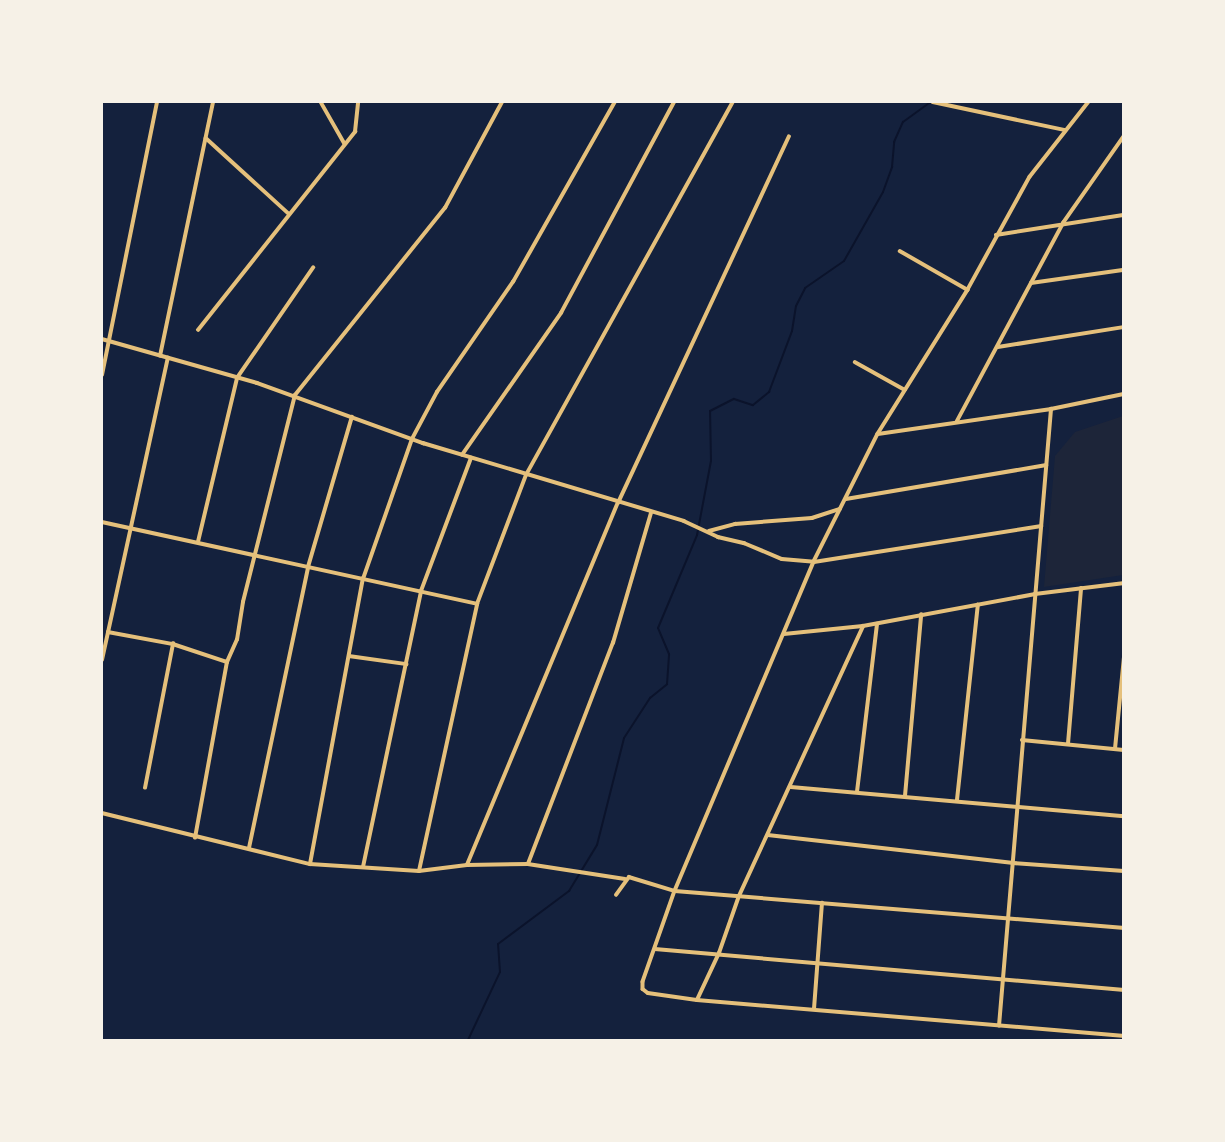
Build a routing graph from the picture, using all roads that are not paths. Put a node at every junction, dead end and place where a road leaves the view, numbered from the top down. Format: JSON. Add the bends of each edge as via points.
{"nodes":[{"id":1,"x":157,"y":102,"type":"edge"},
{"id":2,"x":214,"y":102,"type":"edge"},
{"id":3,"x":321,"y":102,"type":"edge"},
{"id":4,"x":358,"y":102,"type":"edge"},
{"id":5,"x":502,"y":102,"type":"edge"},
{"id":6,"x":615,"y":102,"type":"edge"},
{"id":7,"x":674,"y":102,"type":"edge"},
{"id":8,"x":733,"y":102,"type":"edge"},
{"id":9,"x":933,"y":102,"type":"edge"},
{"id":10,"x":1089,"y":102,"type":"edge"},
{"id":11,"x":1065,"y":130,"type":"junction"},
{"id":12,"x":789,"y":136,"type":"dead end"},
{"id":13,"x":1124,"y":136,"type":"edge"},
{"id":14,"x":206,"y":138,"type":"junction"},
{"id":15,"x":345,"y":145,"type":"junction"},
{"id":16,"x":288,"y":213,"type":"junction"},
{"id":17,"x":1124,"y":215,"type":"edge"},
{"id":18,"x":1063,"y":223,"type":"junction"},
{"id":19,"x":996,"y":235,"type":"junction"},
{"id":20,"x":900,"y":251,"type":"dead end"},
{"id":21,"x":313,"y":268,"type":"dead end"},
{"id":22,"x":1124,"y":270,"type":"edge"},
{"id":23,"x":1031,"y":282,"type":"junction"},
{"id":24,"x":968,"y":290,"type":"junction"},
{"id":25,"x":1124,"y":327,"type":"edge"},
{"id":26,"x":198,"y":330,"type":"dead end"},
{"id":27,"x":102,"y":339,"type":"edge"},
{"id":28,"x":109,"y":341,"type":"junction"},
{"id":29,"x":996,"y":347,"type":"junction"},
{"id":30,"x":160,"y":356,"type":"junction"},
{"id":31,"x":168,"y":358,"type":"junction"},
{"id":32,"x":855,"y":362,"type":"dead end"},
{"id":33,"x":102,"y":375,"type":"edge"},
{"id":34,"x":237,"y":378,"type":"junction"},
{"id":35,"x":905,"y":390,"type":"junction"},
{"id":36,"x":1124,"y":394,"type":"edge"},
{"id":37,"x":295,"y":395,"type":"junction"},
{"id":38,"x":1051,"y":409,"type":"junction"},
{"id":39,"x":352,"y":417,"type":"junction"},
{"id":40,"x":957,"y":421,"type":"junction"},
{"id":41,"x":877,"y":434,"type":"junction"},
{"id":42,"x":412,"y":439,"type":"junction"},
{"id":43,"x":462,"y":455,"type":"junction"},
{"id":44,"x":471,"y":458,"type":"junction"},
{"id":45,"x":1046,"y":465,"type":"junction"},
{"id":46,"x":526,"y":475,"type":"junction"},
{"id":47,"x":846,"y":499,"type":"junction"},
{"id":48,"x":618,"y":503,"type":"junction"},
{"id":49,"x":840,"y":509,"type":"junction"},
{"id":50,"x":652,"y":512,"type":"junction"},
{"id":51,"x":102,"y":522,"type":"edge"},
{"id":52,"x":1041,"y":526,"type":"junction"},
{"id":53,"x":130,"y":528,"type":"junction"},
{"id":54,"x":709,"y":531,"type":"junction"},
{"id":55,"x":198,"y":543,"type":"junction"},
{"id":56,"x":254,"y":555,"type":"junction"},
{"id":57,"x":814,"y":562,"type":"junction"},
{"id":58,"x":308,"y":567,"type":"junction"},
{"id":59,"x":363,"y":579,"type":"junction"},
{"id":60,"x":1124,"y":583,"type":"edge"},
{"id":61,"x":1081,"y":589,"type":"junction"},
{"id":62,"x":421,"y":592,"type":"junction"},
{"id":63,"x":1035,"y":594,"type":"junction"},
{"id":64,"x":477,"y":604,"type":"junction"},
{"id":65,"x":978,"y":605,"type":"junction"},
{"id":66,"x":922,"y":615,"type":"junction"},
{"id":67,"x":877,"y":624,"type":"junction"},
{"id":68,"x":863,"y":626,"type":"junction"},
{"id":69,"x":108,"y":632,"type":"junction"},
{"id":70,"x":785,"y":634,"type":"junction"},
{"id":71,"x":173,"y":644,"type":"junction"},
{"id":72,"x":349,"y":656,"type":"junction"},
{"id":73,"x":1124,"y":658,"type":"edge"},
{"id":74,"x":102,"y":660,"type":"edge"},
{"id":75,"x":227,"y":662,"type":"junction"},
{"id":76,"x":406,"y":664,"type":"junction"},
{"id":77,"x":1022,"y":740,"type":"junction"},
{"id":78,"x":1068,"y":744,"type":"junction"},
{"id":79,"x":1115,"y":748,"type":"junction"},
{"id":80,"x":1124,"y":750,"type":"edge"},
{"id":81,"x":790,"y":787,"type":"junction"},
{"id":82,"x":145,"y":788,"type":"dead end"},
{"id":83,"x":857,"y":792,"type":"junction"},
{"id":84,"x":905,"y":796,"type":"junction"},
{"id":85,"x":957,"y":800,"type":"junction"},
{"id":86,"x":1016,"y":807,"type":"junction"},
{"id":87,"x":102,"y":813,"type":"edge"},
{"id":88,"x":1124,"y":816,"type":"edge"},
{"id":89,"x":768,"y":835,"type":"junction"},
{"id":90,"x":195,"y":838,"type":"junction"},
{"id":91,"x":249,"y":848,"type":"junction"},
{"id":92,"x":1013,"y":863,"type":"junction"},
{"id":93,"x":310,"y":864,"type":"junction"},
{"id":94,"x":528,"y":864,"type":"junction"},
{"id":95,"x":467,"y":865,"type":"junction"},
{"id":96,"x":363,"y":868,"type":"junction"},
{"id":97,"x":419,"y":871,"type":"junction"},
{"id":98,"x":1124,"y":871,"type":"edge"},
{"id":99,"x":625,"y":879,"type":"junction"},
{"id":100,"x":675,"y":891,"type":"junction"},
{"id":101,"x":616,"y":895,"type":"dead end"},
{"id":102,"x":740,"y":896,"type":"junction"},
{"id":103,"x":822,"y":903,"type":"junction"},
{"id":104,"x":1008,"y":919,"type":"junction"},
{"id":105,"x":1124,"y":928,"type":"edge"},
{"id":106,"x":655,"y":949,"type":"junction"},
{"id":107,"x":719,"y":953,"type":"junction"},
{"id":108,"x":816,"y":962,"type":"junction"},
{"id":109,"x":1005,"y":980,"type":"junction"},
{"id":110,"x":1124,"y":990,"type":"edge"},
{"id":111,"x":697,"y":1000,"type":"junction"},
{"id":112,"x":814,"y":1010,"type":"junction"},
{"id":113,"x":999,"y":1026,"type":"junction"},
{"id":114,"x":1124,"y":1036,"type":"edge"}],
"edges":[{"from":1,"to":28,"type":"street"},
{"from":2,"to":14,"type":"street"},
{"from":3,"to":15,"type":"street"},
{"from":4,"to":15,"type":"street","via":[[355,132]]},
{"from":5,"to":37,"type":"street","via":[[446,208]]},
{"from":6,"to":42,"type":"street","via":[[513,282],[437,392]]},
{"from":7,"to":43,"type":"street","via":[[561,313]]},
{"from":8,"to":46,"type":"street"},
{"from":9,"to":11,"type":"street"},
{"from":10,"to":11,"type":"street"},
{"from":11,"to":19,"type":"street"},
{"from":12,"to":48,"type":"street"},
{"from":13,"to":18,"type":"street"},
{"from":14,"to":16,"type":"street"},
{"from":14,"to":30,"type":"street"},
{"from":15,"to":16,"type":"street"},
{"from":16,"to":26,"type":"street"},
{"from":17,"to":18,"type":"street"},
{"from":18,"to":19,"type":"street"},
{"from":18,"to":23,"type":"street"},
{"from":19,"to":24,"type":"street"},
{"from":20,"to":24,"type":"street"},
{"from":21,"to":34,"type":"street"},
{"from":22,"to":23,"type":"street"},
{"from":23,"to":29,"type":"street"},
{"from":24,"to":35,"type":"street"},
{"from":25,"to":29,"type":"street"},
{"from":27,"to":28,"type":"street"},
{"from":28,"to":30,"type":"street"},
{"from":28,"to":33,"type":"street"},
{"from":29,"to":40,"type":"street"},
{"from":30,"to":31,"type":"street"},
{"from":31,"to":34,"type":"street"},
{"from":31,"to":53,"type":"street"},
{"from":32,"to":35,"type":"street"},
{"from":34,"to":37,"type":"street"},
{"from":34,"to":55,"type":"street"},
{"from":35,"to":41,"type":"street"},
{"from":36,"to":38,"type":"street"},
{"from":37,"to":39,"type":"street"},
{"from":37,"to":56,"type":"street"},
{"from":38,"to":40,"type":"street"},
{"from":38,"to":45,"type":"street"},
{"from":39,"to":42,"type":"street"},
{"from":39,"to":58,"type":"street"},
{"from":40,"to":41,"type":"street"},
{"from":41,"to":47,"type":"street"},
{"from":42,"to":43,"type":"street"},
{"from":42,"to":59,"type":"street"},
{"from":43,"to":44,"type":"street"},
{"from":44,"to":46,"type":"street"},
{"from":44,"to":62,"type":"street"},
{"from":45,"to":47,"type":"street"},
{"from":45,"to":52,"type":"street"},
{"from":46,"to":48,"type":"street"},
{"from":46,"to":64,"type":"street"},
{"from":47,"to":49,"type":"street"},
{"from":48,"to":50,"type":"street"},
{"from":48,"to":95,"type":"street"},
{"from":49,"to":54,"type":"street","via":[[805,519],[735,524]]},
{"from":49,"to":57,"type":"street"},
{"from":50,"to":54,"type":"street"},
{"from":50,"to":94,"type":"street","via":[[612,643]]},
{"from":51,"to":53,"type":"street"},
{"from":52,"to":57,"type":"street"},
{"from":52,"to":63,"type":"street"},
{"from":53,"to":55,"type":"street"},
{"from":53,"to":69,"type":"street"},
{"from":54,"to":57,"type":"street","via":[[782,559]]},
{"from":55,"to":56,"type":"street"},
{"from":56,"to":58,"type":"street"},
{"from":56,"to":75,"type":"street","via":[[237,640]]},
{"from":57,"to":70,"type":"street"},
{"from":58,"to":59,"type":"street"},
{"from":58,"to":91,"type":"street"},
{"from":59,"to":62,"type":"street"},
{"from":59,"to":72,"type":"street"},
{"from":60,"to":61,"type":"street"},
{"from":61,"to":63,"type":"street"},
{"from":61,"to":78,"type":"street"},
{"from":62,"to":64,"type":"street"},
{"from":62,"to":76,"type":"street"},
{"from":63,"to":65,"type":"street"},
{"from":63,"to":77,"type":"street"},
{"from":64,"to":97,"type":"street"},
{"from":65,"to":66,"type":"street"},
{"from":65,"to":85,"type":"street"},
{"from":66,"to":67,"type":"street"},
{"from":66,"to":84,"type":"street"},
{"from":67,"to":68,"type":"street"},
{"from":67,"to":83,"type":"street"},
{"from":68,"to":70,"type":"street"},
{"from":68,"to":81,"type":"street"},
{"from":69,"to":71,"type":"street"},
{"from":69,"to":74,"type":"street"},
{"from":70,"to":100,"type":"street"},
{"from":71,"to":75,"type":"street"},
{"from":71,"to":82,"type":"street"},
{"from":72,"to":76,"type":"street"},
{"from":72,"to":93,"type":"street"},
{"from":73,"to":79,"type":"street"},
{"from":75,"to":90,"type":"street"},
{"from":76,"to":96,"type":"street"},
{"from":77,"to":78,"type":"street"},
{"from":77,"to":86,"type":"street"},
{"from":78,"to":79,"type":"street"},
{"from":79,"to":80,"type":"street"},
{"from":81,"to":83,"type":"street"},
{"from":81,"to":89,"type":"street"},
{"from":83,"to":84,"type":"street"},
{"from":84,"to":85,"type":"street"},
{"from":85,"to":86,"type":"street"},
{"from":86,"to":88,"type":"street"},
{"from":86,"to":92,"type":"street"},
{"from":87,"to":90,"type":"street"},
{"from":89,"to":92,"type":"street"},
{"from":89,"to":102,"type":"street"},
{"from":90,"to":91,"type":"street"},
{"from":91,"to":93,"type":"street"},
{"from":92,"to":98,"type":"street"},
{"from":92,"to":104,"type":"street"},
{"from":93,"to":96,"type":"street"},
{"from":94,"to":95,"type":"street"},
{"from":94,"to":99,"type":"street"},
{"from":95,"to":97,"type":"street"},
{"from":96,"to":97,"type":"street"},
{"from":99,"to":100,"type":"street","via":[[637,878]]},
{"from":99,"to":101,"type":"street"},
{"from":100,"to":102,"type":"street"},
{"from":100,"to":106,"type":"street"},
{"from":102,"to":103,"type":"street"},
{"from":102,"to":107,"type":"street"},
{"from":103,"to":104,"type":"street"},
{"from":103,"to":108,"type":"street"},
{"from":104,"to":105,"type":"street"},
{"from":104,"to":109,"type":"street"},
{"from":106,"to":107,"type":"street"},
{"from":106,"to":111,"type":"street","via":[[643,989]]},
{"from":107,"to":108,"type":"street"},
{"from":107,"to":111,"type":"street"},
{"from":108,"to":109,"type":"street"},
{"from":108,"to":112,"type":"street"},
{"from":109,"to":110,"type":"street"},
{"from":109,"to":113,"type":"street"},
{"from":111,"to":112,"type":"street"},
{"from":112,"to":113,"type":"street"},
{"from":113,"to":114,"type":"street"}]}
